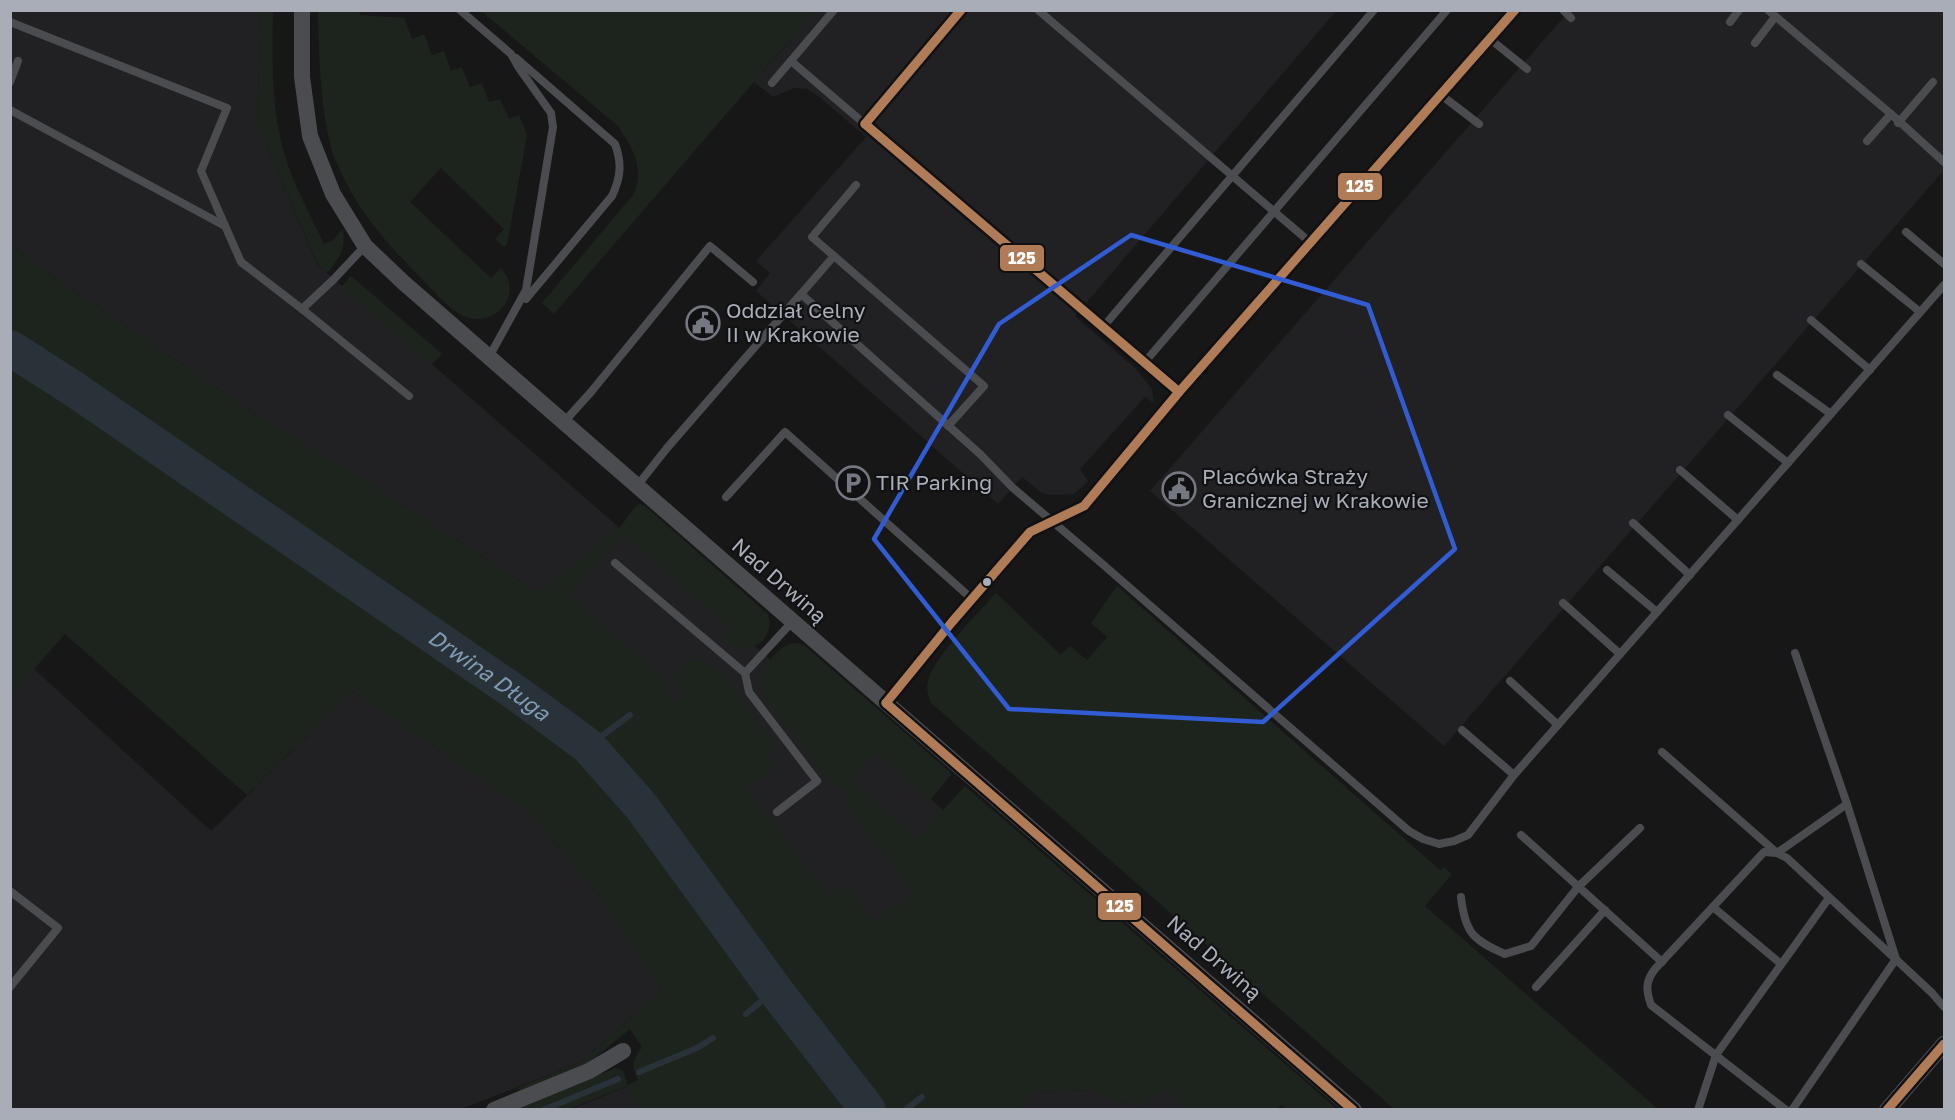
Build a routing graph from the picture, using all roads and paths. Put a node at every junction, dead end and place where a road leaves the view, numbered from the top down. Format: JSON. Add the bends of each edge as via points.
{"nodes":[{"id":1,"x":302,"y":10,"type":"edge"},
{"id":2,"x":460,"y":10,"type":"edge"},
{"id":3,"x":834,"y":10,"type":"edge"},
{"id":4,"x":961,"y":10,"type":"edge"},
{"id":5,"x":1038,"y":10,"type":"edge"},
{"id":6,"x":1374,"y":10,"type":"edge"},
{"id":7,"x":1448,"y":10,"type":"edge"},
{"id":8,"x":1515,"y":10,"type":"edge"},
{"id":9,"x":1563,"y":10,"type":"edge"},
{"id":10,"x":1739,"y":10,"type":"edge"},
{"id":11,"x":1772,"y":14,"type":"edge"},
{"id":12,"x":1571,"y":18,"type":"dead end"},
{"id":13,"x":1730,"y":21,"type":"dead end"},
{"id":14,"x":10,"y":22,"type":"edge"},
{"id":15,"x":1490,"y":39,"type":"junction"},
{"id":16,"x":1755,"y":43,"type":"dead end"},
{"id":17,"x":511,"y":54,"type":"junction"},
{"id":18,"x":791,"y":61,"type":"junction"},
{"id":19,"x":18,"y":62,"type":"dead end"},
{"id":20,"x":1527,"y":69,"type":"dead end"},
{"id":21,"x":10,"y":82,"type":"edge"},
{"id":22,"x":1933,"y":82,"type":"dead end"},
{"id":23,"x":772,"y":83,"type":"dead end"},
{"id":24,"x":1441,"y":95,"type":"junction"},
{"id":25,"x":10,"y":110,"type":"edge"},
{"id":26,"x":1891,"y":114,"type":"junction"},
{"id":27,"x":1899,"y":123,"type":"junction"},
{"id":28,"x":865,"y":124,"type":"junction"},
{"id":29,"x":1479,"y":124,"type":"dead end"},
{"id":30,"x":1867,"y":141,"type":"dead end"},
{"id":31,"x":1944,"y":162,"type":"edge"},
{"id":32,"x":1232,"y":176,"type":"junction"},
{"id":33,"x":856,"y":185,"type":"dead end"},
{"id":34,"x":1274,"y":212,"type":"junction"},
{"id":35,"x":225,"y":226,"type":"junction"},
{"id":36,"x":1906,"y":232,"type":"dead end"},
{"id":37,"x":1311,"y":243,"type":"junction"},
{"id":38,"x":365,"y":246,"type":"junction"},
{"id":39,"x":834,"y":256,"type":"junction"},
{"id":40,"x":1861,"y":264,"type":"dead end"},
{"id":41,"x":1944,"y":264,"type":"edge"},
{"id":42,"x":753,"y":282,"type":"dead end"},
{"id":43,"x":1944,"y":285,"type":"edge"},
{"id":44,"x":801,"y":294,"type":"junction"},
{"id":45,"x":302,"y":309,"type":"junction"},
{"id":46,"x":1920,"y":312,"type":"junction"},
{"id":47,"x":512,"y":316,"type":"junction"},
{"id":48,"x":1811,"y":320,"type":"dead end"},
{"id":49,"x":1103,"y":327,"type":"junction"},
{"id":50,"x":489,"y":357,"type":"junction"},
{"id":51,"x":1144,"y":363,"type":"junction"},
{"id":52,"x":1870,"y":370,"type":"junction"},
{"id":53,"x":1777,"y":375,"type":"dead end"},
{"id":54,"x":1179,"y":392,"type":"junction"},
{"id":55,"x":409,"y":396,"type":"dead end"},
{"id":56,"x":1831,"y":414,"type":"junction"},
{"id":57,"x":1728,"y":415,"type":"dead end"},
{"id":58,"x":564,"y":422,"type":"junction"},
{"id":59,"x":948,"y":426,"type":"junction"},
{"id":60,"x":1788,"y":463,"type":"junction"},
{"id":61,"x":1680,"y":470,"type":"dead end"},
{"id":62,"x":637,"y":486,"type":"junction"},
{"id":63,"x":726,"y":497,"type":"dead end"},
{"id":64,"x":1738,"y":520,"type":"junction"},
{"id":65,"x":1052,"y":521,"type":"junction"},
{"id":66,"x":1633,"y":523,"type":"dead end"},
{"id":67,"x":615,"y":563,"type":"dead end"},
{"id":68,"x":1607,"y":570,"type":"dead end"},
{"id":69,"x":1690,"y":575,"type":"junction"},
{"id":70,"x":972,"y":599,"type":"junction"},
{"id":71,"x":1563,"y":603,"type":"dead end"},
{"id":72,"x":1657,"y":612,"type":"junction"},
{"id":73,"x":792,"y":622,"type":"junction"},
{"id":74,"x":1795,"y":653,"type":"dead end"},
{"id":75,"x":1620,"y":654,"type":"junction"},
{"id":76,"x":745,"y":673,"type":"junction"},
{"id":77,"x":1510,"y":681,"type":"dead end"},
{"id":78,"x":886,"y":703,"type":"junction"},
{"id":79,"x":1558,"y":725,"type":"junction"},
{"id":80,"x":1462,"y":730,"type":"dead end"},
{"id":81,"x":1662,"y":752,"type":"dead end"},
{"id":82,"x":1514,"y":775,"type":"junction"},
{"id":83,"x":1847,"y":804,"type":"junction"},
{"id":84,"x":777,"y":812,"type":"dead end"},
{"id":85,"x":1641,"y":828,"type":"dead end"},
{"id":86,"x":1521,"y":835,"type":"dead end"},
{"id":87,"x":1777,"y":853,"type":"junction"},
{"id":88,"x":1578,"y":887,"type":"junction"},
{"id":89,"x":10,"y":891,"type":"edge"},
{"id":90,"x":1461,"y":897,"type":"dead end"},
{"id":91,"x":1829,"y":898,"type":"junction"},
{"id":92,"x":1713,"y":907,"type":"junction"},
{"id":93,"x":1605,"y":910,"type":"junction"},
{"id":94,"x":1896,"y":959,"type":"junction"},
{"id":95,"x":1662,"y":962,"type":"junction"},
{"id":96,"x":1781,"y":964,"type":"junction"},
{"id":97,"x":10,"y":987,"type":"edge"},
{"id":98,"x":1536,"y":987,"type":"dead end"},
{"id":99,"x":1944,"y":1007,"type":"edge"},
{"id":100,"x":1944,"y":1044,"type":"edge"},
{"id":101,"x":623,"y":1051,"type":"dead end"},
{"id":102,"x":1716,"y":1055,"type":"junction"},
{"id":103,"x":494,"y":1110,"type":"edge"},
{"id":104,"x":1354,"y":1110,"type":"edge"},
{"id":105,"x":1698,"y":1110,"type":"edge"},
{"id":106,"x":1786,"y":1110,"type":"edge"},
{"id":107,"x":1792,"y":1110,"type":"edge"},
{"id":108,"x":1887,"y":1110,"type":"edge"}],
"edges":[{"from":1,"to":38,"type":"street","name":"Nad Drwiną","via":[[302,77],[310,136],[333,194]]},
{"from":2,"to":17,"type":"lane"},
{"from":3,"to":18,"type":"lane"},
{"from":4,"to":28,"type":"lane"},
{"from":5,"to":32,"type":"lane"},
{"from":6,"to":32,"type":"lane"},
{"from":7,"to":34,"type":"lane"},
{"from":8,"to":15,"type":"lane"},
{"from":9,"to":12,"type":"lane"},
{"from":10,"to":13,"type":"lane"},
{"from":11,"to":16,"type":"lane"},
{"from":11,"to":26,"type":"lane"},
{"from":14,"to":35,"type":"lane","via":[[227,108],[201,171]]},
{"from":15,"to":20,"type":"lane"},
{"from":15,"to":24,"type":"lane"},
{"from":17,"to":47,"type":"lane","via":[[550,112],[553,127],[526,290]]},
{"from":17,"to":47,"type":"lane","via":[[615,144],[620,157],[618,184],[612,196]]},
{"from":18,"to":23,"type":"lane"},
{"from":18,"to":28,"type":"lane"},
{"from":19,"to":21,"type":"lane"},
{"from":22,"to":27,"type":"lane"},
{"from":24,"to":29,"type":"lane"},
{"from":24,"to":37,"type":"lane"},
{"from":25,"to":35,"type":"lane"},
{"from":26,"to":27,"type":"lane"},
{"from":26,"to":30,"type":"lane"},
{"from":27,"to":31,"type":"lane"},
{"from":28,"to":49,"type":"lane"},
{"from":32,"to":34,"type":"lane"},
{"from":32,"to":49,"type":"lane"},
{"from":33,"to":39,"type":"lane","via":[[812,237]]},
{"from":34,"to":37,"type":"lane"},
{"from":34,"to":51,"type":"lane"},
{"from":35,"to":45,"type":"lane","via":[[241,262]]},
{"from":36,"to":41,"type":"lane"},
{"from":37,"to":54,"type":"lane"},
{"from":38,"to":45,"type":"lane"},
{"from":38,"to":50,"type":"street","name":"Nad Drwiną"},
{"from":39,"to":44,"type":"lane"},
{"from":39,"to":59,"type":"lane","via":[[984,386]]},
{"from":40,"to":46,"type":"lane"},
{"from":42,"to":58,"type":"lane","via":[[710,246]]},
{"from":43,"to":46,"type":"lane"},
{"from":44,"to":59,"type":"lane"},
{"from":44,"to":62,"type":"lane"},
{"from":45,"to":55,"type":"lane"},
{"from":46,"to":52,"type":"lane"},
{"from":47,"to":50,"type":"lane"},
{"from":48,"to":52,"type":"lane"},
{"from":49,"to":51,"type":"lane"},
{"from":50,"to":58,"type":"street","name":"Nad Drwiną"},
{"from":51,"to":54,"type":"lane"},
{"from":52,"to":56,"type":"lane"},
{"from":53,"to":56,"type":"lane"},
{"from":54,"to":65,"type":"lane","via":[[1084,506]]},
{"from":56,"to":60,"type":"lane"},
{"from":57,"to":60,"type":"lane"},
{"from":58,"to":62,"type":"street","name":"Nad Drwiną"},
{"from":59,"to":65,"type":"lane"},
{"from":60,"to":64,"type":"lane"},
{"from":61,"to":64,"type":"lane"},
{"from":62,"to":73,"type":"street","name":"Nad Drwiną"},
{"from":63,"to":70,"type":"lane","via":[[785,432]]},
{"from":64,"to":69,"type":"lane"},
{"from":65,"to":70,"type":"lane","via":[[1030,532]]},
{"from":65,"to":82,"type":"lane","via":[[1409,831],[1438,844],[1468,835]]},
{"from":66,"to":69,"type":"lane"},
{"from":67,"to":76,"type":"lane"},
{"from":68,"to":72,"type":"lane"},
{"from":69,"to":72,"type":"lane"},
{"from":70,"to":78,"type":"lane"},
{"from":71,"to":75,"type":"lane"},
{"from":72,"to":75,"type":"lane"},
{"from":73,"to":76,"type":"lane"},
{"from":73,"to":78,"type":"street","name":"Nad Drwiną"},
{"from":74,"to":83,"type":"lane"},
{"from":75,"to":79,"type":"lane"},
{"from":76,"to":84,"type":"lane","via":[[749,692],[817,782]]},
{"from":77,"to":79,"type":"lane"},
{"from":78,"to":104,"type":"street","name":"Nad Drwiną"},
{"from":79,"to":82,"type":"lane"},
{"from":80,"to":82,"type":"lane"},
{"from":81,"to":87,"type":"lane"},
{"from":83,"to":87,"type":"lane"},
{"from":83,"to":94,"type":"lane"},
{"from":85,"to":88,"type":"lane"},
{"from":86,"to":88,"type":"lane"},
{"from":87,"to":91,"type":"lane"},
{"from":87,"to":92,"type":"lane","via":[[1764,852]]},
{"from":88,"to":90,"type":"lane","via":[[1530,946],[1505,954],[1480,942],[1463,919]]},
{"from":88,"to":93,"type":"lane"},
{"from":89,"to":97,"type":"lane","via":[[58,928]]},
{"from":91,"to":94,"type":"lane"},
{"from":91,"to":96,"type":"lane"},
{"from":92,"to":95,"type":"lane"},
{"from":92,"to":96,"type":"lane"},
{"from":93,"to":95,"type":"lane"},
{"from":93,"to":98,"type":"lane"},
{"from":94,"to":99,"type":"lane"},
{"from":94,"to":107,"type":"lane"},
{"from":95,"to":102,"type":"lane","via":[[1648,977],[1646,990],[1652,1005]]},
{"from":96,"to":102,"type":"lane"},
{"from":100,"to":108,"type":"street"},
{"from":101,"to":103,"type":"street","via":[[589,1071]]},
{"from":102,"to":105,"type":"lane"},
{"from":102,"to":106,"type":"lane"}]}
